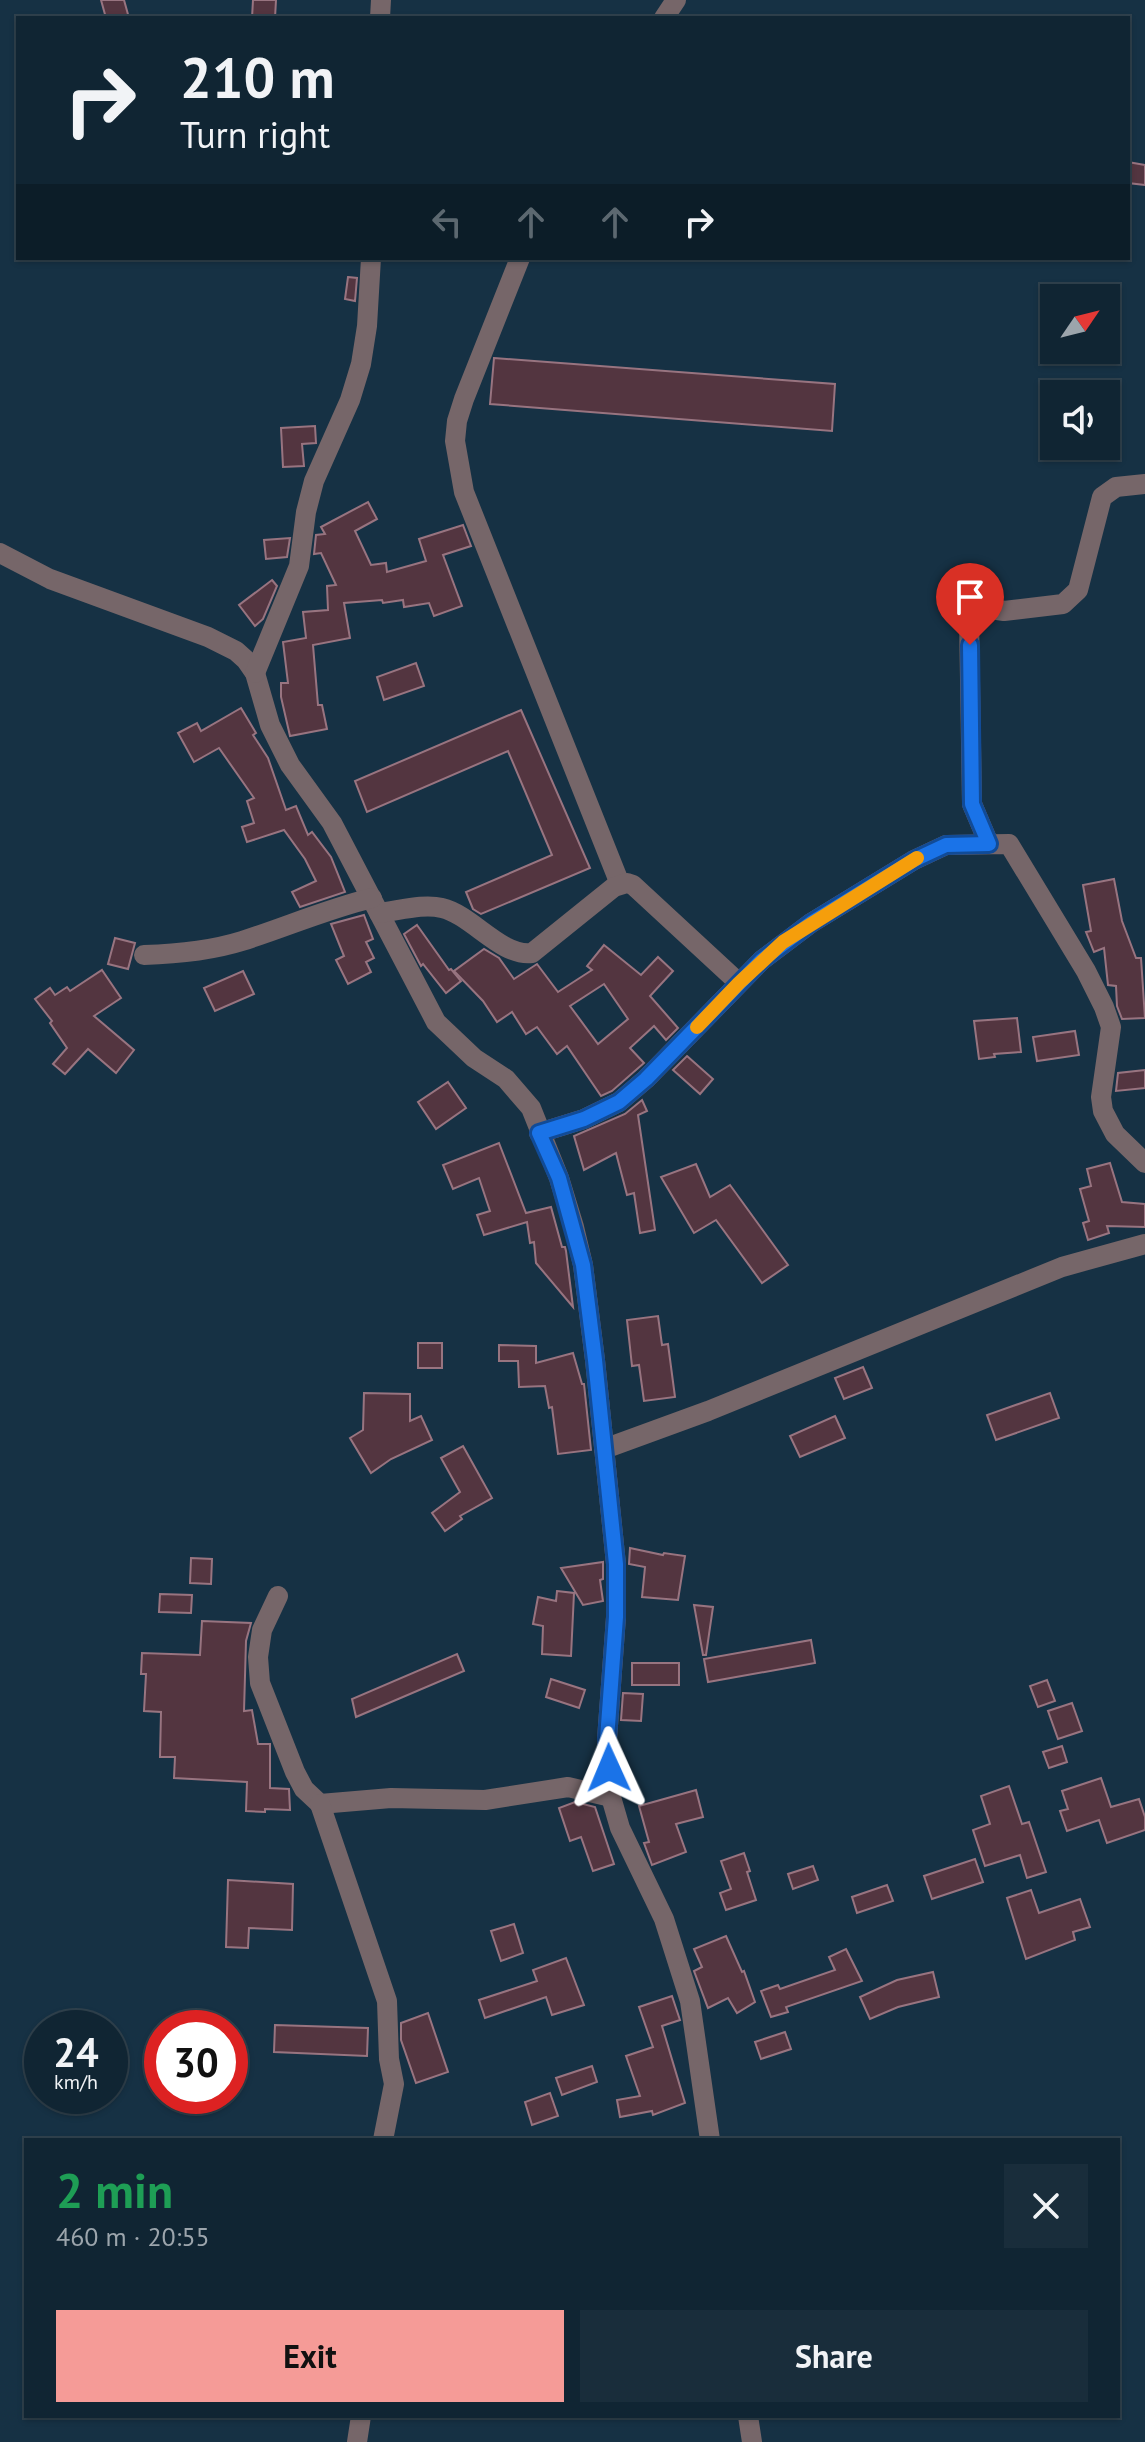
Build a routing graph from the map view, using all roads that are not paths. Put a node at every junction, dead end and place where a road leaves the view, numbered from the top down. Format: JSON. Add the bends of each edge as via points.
{"nodes":[{"id":1,"x":371,"y":260,"type":"edge"},
{"id":2,"x":519,"y":260,"type":"edge"},
{"id":3,"x":1145,"y":484,"type":"edge"},
{"id":4,"x":0,"y":553,"type":"edge"},
{"id":5,"x":255,"y":673,"type":"junction"},
{"id":6,"x":989,"y":844,"type":"junction"},
{"id":7,"x":620,"y":884,"type":"junction"},
{"id":8,"x":375,"y":906,"type":"junction"},
{"id":9,"x":144,"y":955,"type":"dead end"},
{"id":10,"x":739,"y":983,"type":"junction"},
{"id":11,"x":539,"y":1133,"type":"junction"},
{"id":12,"x":1145,"y":1163,"type":"edge"},
{"id":13,"x":1145,"y":1244,"type":"edge"},
{"id":14,"x":604,"y":1449,"type":"junction"},
{"id":15,"x":278,"y":1596,"type":"dead end"},
{"id":16,"x":611,"y":1797,"type":"junction"},
{"id":17,"x":320,"y":1804,"type":"junction"},
{"id":18,"x":383,"y":2138,"type":"edge"},
{"id":19,"x":710,"y":2138,"type":"edge"},
{"id":20,"x":361,"y":2418,"type":"edge"},
{"id":21,"x":748,"y":2418,"type":"edge"},
{"id":22,"x":357,"y":2442,"type":"edge"},
{"id":23,"x":752,"y":2442,"type":"edge"}],
"edges":[{"from":1,"to":5,"type":"street","via":[[361,364],[314,481],[299,566]]},
{"from":2,"to":7,"type":"street","via":[[464,399],[455,441],[457,466]]},
{"from":3,"to":6,"type":"street","via":[[1116,487],[1102,497],[1078,590],[1063,604],[1004,611],[977,607],[969,618],[972,804]]},
{"from":4,"to":5,"type":"street","via":[[50,579],[208,637],[236,651]]},
{"from":5,"to":8,"type":"street","via":[[270,725],[290,765],[332,823]]},
{"from":6,"to":10,"type":"street","via":[[946,845],[914,860],[783,942]]},
{"from":6,"to":12,"type":"street","via":[[1009,844],[1104,1007],[1111,1027],[1103,1111],[1115,1134]]},
{"from":7,"to":8,"type":"street","via":[[541,949],[523,954],[447,909]]},
{"from":7,"to":10,"type":"street","via":[[633,885]]},
{"from":8,"to":9,"type":"street","via":[[320,913],[200,951]]},
{"from":8,"to":11,"type":"street","via":[[436,1022],[521,1094]]},
{"from":10,"to":11,"type":"street","via":[[619,1102]]},
{"from":11,"to":14,"type":"street","via":[[559,1178],[583,1265]]},
{"from":13,"to":14,"type":"street","via":[[1062,1267]]},
{"from":14,"to":16,"type":"street","via":[[616,1564],[607,1739]]},
{"from":15,"to":17,"type":"street","via":[[262,1630],[260,1683],[295,1772]]},
{"from":16,"to":17,"type":"street","via":[[568,1787],[485,1800],[391,1798]]},
{"from":16,"to":19,"type":"street","via":[[620,1828],[664,1919],[690,2001]]},
{"from":17,"to":18,"type":"street","via":[[387,2001],[394,2084]]},
{"from":20,"to":22,"type":"street"},
{"from":21,"to":23,"type":"street"}]}
